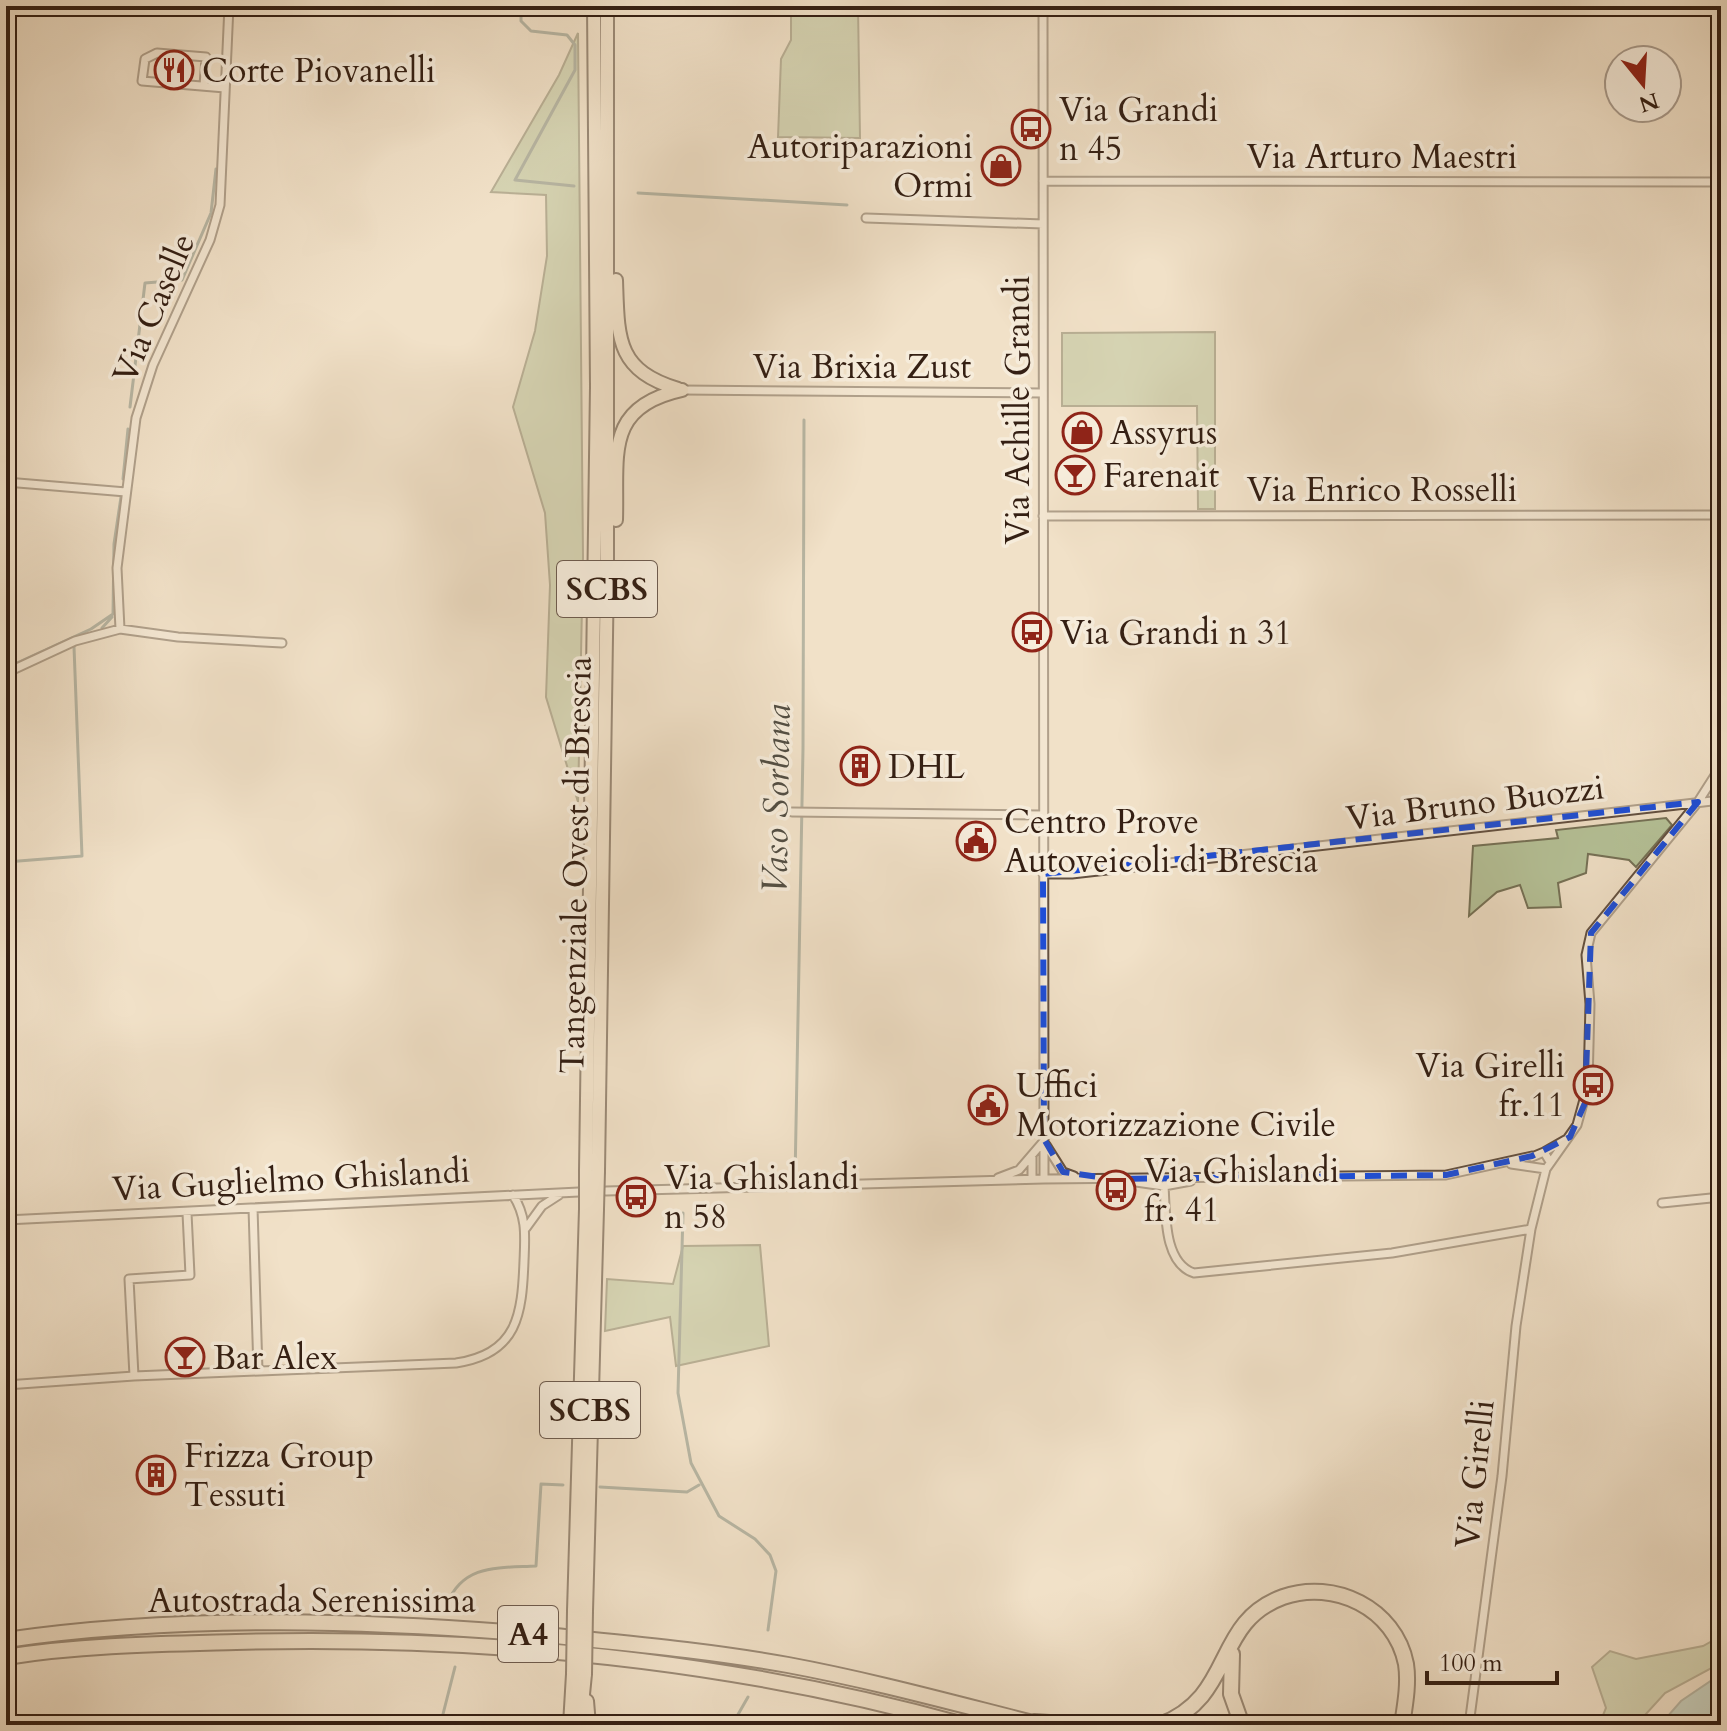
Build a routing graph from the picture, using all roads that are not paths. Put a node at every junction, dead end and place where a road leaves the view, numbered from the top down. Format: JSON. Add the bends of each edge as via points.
{"nodes":[{"id":1,"x":229,"y":6,"type":"edge"},
{"id":2,"x":594,"y":6,"type":"edge"},
{"id":3,"x":607,"y":6,"type":"edge"},
{"id":4,"x":1043,"y":6,"type":"edge"},
{"id":5,"x":204,"y":86,"type":"junction"},
{"id":6,"x":225,"y":88,"type":"junction"},
{"id":7,"x":1043,"y":181,"type":"junction"},
{"id":8,"x":1721,"y":182,"type":"edge"},
{"id":9,"x":866,"y":218,"type":"dead end"},
{"id":10,"x":1043,"y":224,"type":"junction"},
{"id":11,"x":608,"y":231,"type":"junction"},
{"id":12,"x":682,"y":390,"type":"junction"},
{"id":13,"x":1043,"y":393,"type":"junction"},
{"id":14,"x":6,"y":482,"type":"edge"},
{"id":15,"x":126,"y":492,"type":"junction"},
{"id":16,"x":1721,"y":515,"type":"edge"},
{"id":17,"x":1043,"y":516,"type":"junction"},
{"id":18,"x":607,"y":570,"type":"junction"},
{"id":19,"x":120,"y":629,"type":"junction"},
{"id":20,"x":282,"y":643,"type":"dead end"},
{"id":21,"x":6,"y":673,"type":"edge"},
{"id":22,"x":1721,"y":766,"type":"edge"},
{"id":23,"x":1721,"y":800,"type":"edge"},
{"id":24,"x":1698,"y":802,"type":"junction"},
{"id":25,"x":792,"y":812,"type":"dead end"},
{"id":26,"x":1043,"y":815,"type":"junction"},
{"id":27,"x":1043,"y":874,"type":"junction"},
{"id":28,"x":1570,"y":1137,"type":"junction"},
{"id":29,"x":1044,"y":1139,"type":"junction"},
{"id":30,"x":1544,"y":1152,"type":"junction"},
{"id":31,"x":1532,"y":1156,"type":"junction"},
{"id":32,"x":1032,"y":1157,"type":"junction"},
{"id":33,"x":1507,"y":1164,"type":"junction"},
{"id":34,"x":1548,"y":1166,"type":"junction"},
{"id":35,"x":1533,"y":1167,"type":"junction"},
{"id":36,"x":592,"y":1171,"type":"junction"},
{"id":37,"x":1177,"y":1177,"type":"junction"},
{"id":38,"x":1213,"y":1177,"type":"junction"},
{"id":39,"x":1082,"y":1178,"type":"junction"},
{"id":40,"x":1032,"y":1179,"type":"junction"},
{"id":41,"x":1044,"y":1179,"type":"junction"},
{"id":42,"x":1114,"y":1179,"type":"junction"},
{"id":43,"x":992,"y":1180,"type":"junction"},
{"id":44,"x":1164,"y":1186,"type":"junction"},
{"id":45,"x":606,"y":1191,"type":"dead end"},
{"id":46,"x":569,"y":1192,"type":"junction"},
{"id":47,"x":579,"y":1192,"type":"dead end"},
{"id":48,"x":513,"y":1195,"type":"junction"},
{"id":49,"x":1721,"y":1197,"type":"edge"},
{"id":50,"x":6,"y":1198,"type":"edge"},
{"id":51,"x":1662,"y":1203,"type":"dead end"},
{"id":52,"x":253,"y":1208,"type":"junction"},
{"id":53,"x":187,"y":1213,"type":"junction"},
{"id":54,"x":9,"y":1220,"type":"edge"},
{"id":55,"x":526,"y":1228,"type":"junction"},
{"id":56,"x":1531,"y":1229,"type":"junction"},
{"id":57,"x":258,"y":1371,"type":"junction"},
{"id":58,"x":134,"y":1376,"type":"junction"},
{"id":59,"x":6,"y":1385,"type":"edge"},
{"id":60,"x":1236,"y":1634,"type":"junction"},
{"id":61,"x":6,"y":1640,"type":"edge"},
{"id":62,"x":6,"y":1647,"type":"edge"},
{"id":63,"x":6,"y":1657,"type":"edge"},
{"id":64,"x":577,"y":1677,"type":"junction"},
{"id":65,"x":1035,"y":1723,"type":"edge"},
{"id":66,"x":11,"y":1725,"type":"edge"},
{"id":67,"x":568,"y":1725,"type":"edge"},
{"id":68,"x":580,"y":1725,"type":"edge"},
{"id":69,"x":589,"y":1725,"type":"edge"},
{"id":70,"x":964,"y":1725,"type":"edge"},
{"id":71,"x":1081,"y":1725,"type":"edge"},
{"id":72,"x":1160,"y":1725,"type":"edge"},
{"id":73,"x":1242,"y":1725,"type":"edge"},
{"id":74,"x":1402,"y":1725,"type":"edge"},
{"id":75,"x":1469,"y":1725,"type":"edge"}],
"edges":[{"from":1,"to":6,"type":"street","name":"Via Caselle"},
{"from":2,"to":36,"type":"highway","name":"Tangenziale Ovest di Brescia","number":"SCBS"},
{"from":3,"to":11,"type":"highway","name":"Tangenziale Ovest di Brescia","number":"SCBS"},
{"from":4,"to":7,"type":"street","name":"Via Achille Grandi"},
{"from":5,"to":5,"type":"street","via":[[206,57],[157,53],[145,59],[142,81]]},
{"from":5,"to":6,"type":"street"},
{"from":6,"to":15,"type":"street","name":"Via Caselle","via":[[216,221],[153,365],[136,418]]},
{"from":7,"to":8,"type":"street","name":"Via Arturo Maestri"},
{"from":7,"to":10,"type":"street","name":"Via Achille Grandi"},
{"from":9,"to":10,"type":"street"},
{"from":10,"to":13,"type":"street","name":"Via Achille Grandi"},
{"from":11,"to":12,"type":"highway","via":[[625,355],[644,377]]},
{"from":11,"to":18,"type":"highway","name":"Tangenziale Ovest di Brescia","number":"SCBS"},
{"from":12,"to":13,"type":"street","name":"Via Brixia Zust"},
{"from":12,"to":18,"type":"highway","via":[[645,401],[627,420],[618,453],[615,542]]},
{"from":13,"to":17,"type":"street","name":"Via Achille Grandi"},
{"from":14,"to":15,"type":"street"},
{"from":15,"to":19,"type":"street","name":"Via Caselle","via":[[117,568]]},
{"from":16,"to":17,"type":"street","name":"Via Enrico Rosselli"},
{"from":17,"to":26,"type":"street","name":"Via Achille Grandi"},
{"from":18,"to":36,"type":"highway","name":"Tangenziale Ovest di Brescia","number":"SCBS"},
{"from":19,"to":20,"type":"street"},
{"from":19,"to":21,"type":"street","via":[[75,641]]},
{"from":22,"to":24,"type":"street","name":"Via Girelli"},
{"from":23,"to":24,"type":"street","name":"Via Bruno Buozzi"},
{"from":24,"to":27,"type":"street","name":"Via Bruno Buozzi"},
{"from":24,"to":28,"type":"street","name":"Via Girelli","via":[[1591,933],[1586,955],[1588,1085]]},
{"from":25,"to":26,"type":"street"},
{"from":26,"to":27,"type":"street","name":"Via Achille Grandi"},
{"from":27,"to":29,"type":"street","name":"Via Achille Grandi"},
{"from":28,"to":30,"type":"street"},
{"from":28,"to":34,"type":"street","name":"Via Girelli"},
{"from":29,"to":32,"type":"street"},
{"from":29,"to":39,"type":"street","via":[[1063,1172]]},
{"from":29,"to":41,"type":"street","name":"Via Achille Grandi"},
{"from":30,"to":31,"type":"street"},
{"from":30,"to":34,"type":"street"},
{"from":31,"to":33,"type":"street"},
{"from":31,"to":35,"type":"street"},
{"from":32,"to":40,"type":"street"},
{"from":32,"to":43,"type":"street","via":[[1019,1170]]},
{"from":33,"to":35,"type":"street"},
{"from":33,"to":38,"type":"street","via":[[1446,1175]]},
{"from":34,"to":35,"type":"street"},
{"from":34,"to":56,"type":"street","name":"Via Girelli"},
{"from":36,"to":64,"type":"highway","name":"Tangenziale Ovest di Brescia","number":"SCBS","bridge":true},
{"from":37,"to":38,"type":"street"},
{"from":37,"to":42,"type":"street"},
{"from":37,"to":44,"type":"street"},
{"from":38,"to":44,"type":"street"},
{"from":39,"to":41,"type":"street"},
{"from":39,"to":42,"type":"street"},
{"from":40,"to":41,"type":"street"},
{"from":40,"to":43,"type":"street"},
{"from":42,"to":44,"type":"street"},
{"from":43,"to":45,"type":"street"},
{"from":44,"to":56,"type":"street","via":[[1173,1250],[1179,1263],[1194,1273],[1392,1253]]},
{"from":46,"to":47,"type":"street","name":"Via Guglielmo Ghislandi"},
{"from":46,"to":48,"type":"street","name":"Via Guglielmo Ghislandi"},
{"from":46,"to":55,"type":"street","via":[[542,1206]]},
{"from":48,"to":52,"type":"street","name":"Via Guglielmo Ghislandi"},
{"from":48,"to":55,"type":"street"},
{"from":49,"to":51,"type":"street"},
{"from":50,"to":54,"type":"street"},
{"from":52,"to":53,"type":"street","name":"Via Guglielmo Ghislandi"},
{"from":52,"to":57,"type":"street"},
{"from":53,"to":54,"type":"street","name":"Via Guglielmo Ghislandi"},
{"from":53,"to":58,"type":"street","via":[[190,1275],[129,1279]]},
{"from":55,"to":57,"type":"street","via":[[522,1305],[516,1323],[497,1348],[481,1357],[456,1363]]},
{"from":56,"to":75,"type":"street","name":"Via Girelli"},
{"from":57,"to":58,"type":"street"},
{"from":58,"to":59,"type":"street"},
{"from":60,"to":72,"type":"highway","via":[[1203,1698]]},
{"from":60,"to":73,"type":"highway","via":[[1229,1674]]},
{"from":60,"to":74,"type":"highway","via":[[1267,1605],[1298,1593],[1333,1593],[1361,1602],[1386,1623],[1401,1650],[1407,1684]]},
{"from":61,"to":65,"type":"highway","name":"Autostrada Serenissima","number":"A4","via":[[226,1624],[435,1625],[682,1648],[789,1665]]},
{"from":62,"to":66,"type":"street","bridge":true},
{"from":63,"to":70,"type":"highway","name":"Autostrada Serenissima","number":"A4","via":[[153,1644],[438,1642],[683,1668],[900,1707]]},
{"from":64,"to":67,"type":"highway"},
{"from":64,"to":68,"type":"highway","name":"Tangenziale Ovest di Brescia","number":"SCBS"},
{"from":64,"to":69,"type":"highway"},
{"from":65,"to":71,"type":"highway","name":"Autostrada Serenissima"}]}
